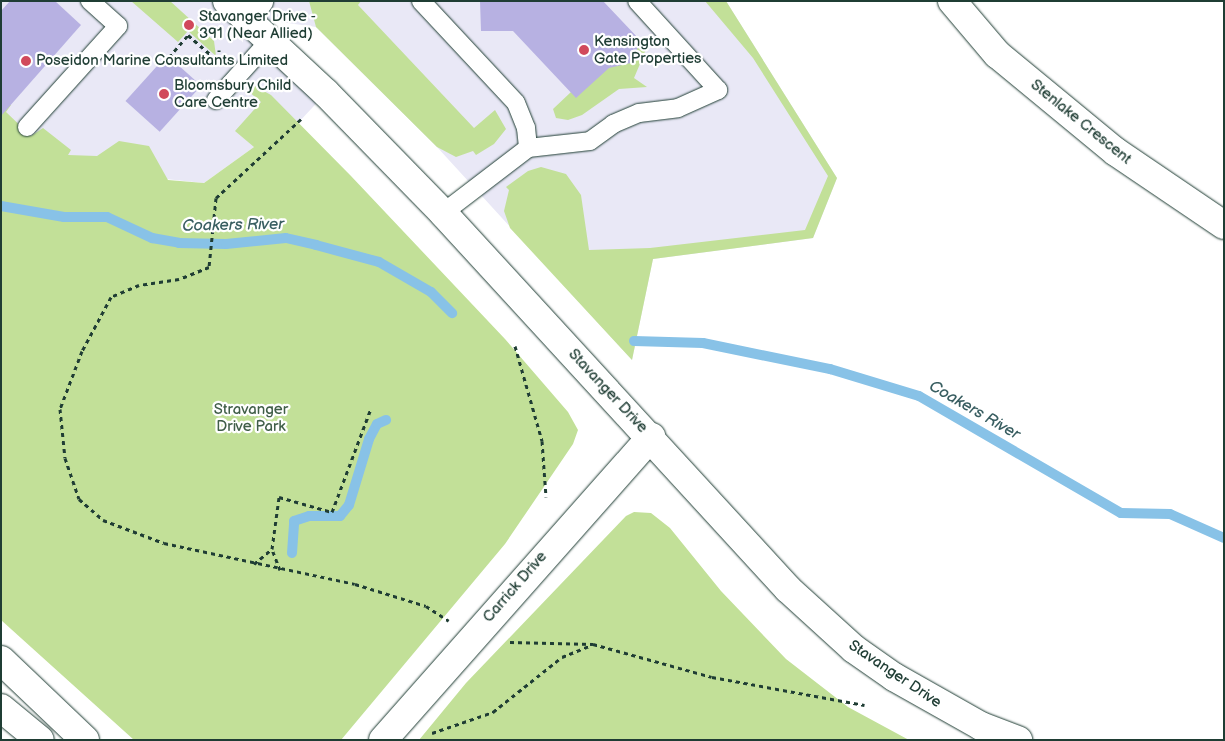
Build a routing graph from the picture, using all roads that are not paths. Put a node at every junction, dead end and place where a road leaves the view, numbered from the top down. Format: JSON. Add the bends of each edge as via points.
{"nodes":[{"id":1,"x":90,"y":1,"type":"edge"},
{"id":2,"x":421,"y":1,"type":"edge"},
{"id":3,"x":637,"y":1,"type":"edge"},
{"id":4,"x":952,"y":1,"type":"edge"},
{"id":5,"x":244,"y":6,"type":"edge"},
{"id":6,"x":270,"y":40,"type":"junction"},
{"id":7,"x":216,"y":100,"type":"dead end"},
{"id":8,"x":28,"y":126,"type":"dead end"},
{"id":9,"x":528,"y":148,"type":"junction"},
{"id":10,"x":443,"y":212,"type":"junction"},
{"id":11,"x":1224,"y":225,"type":"edge"},
{"id":12,"x":651,"y":437,"type":"junction"},
{"id":13,"x":1,"y":660,"type":"edge"},
{"id":14,"x":1,"y":708,"type":"edge"},
{"id":15,"x":40,"y":740,"type":"edge"},
{"id":16,"x":85,"y":740,"type":"edge"},
{"id":17,"x":383,"y":740,"type":"edge"},
{"id":18,"x":1018,"y":740,"type":"edge"}],
"edges":[{"from":1,"to":8,"type":"lane","via":[[118,26]]},
{"from":2,"to":9,"type":"lane","via":[[516,103],[526,128]]},
{"from":3,"to":9,"type":"lane","via":[[718,90],[678,108],[639,113],[590,140]]},
{"from":4,"to":11,"type":"main road","name":"Stenlake Crescent","via":[[997,54],[1116,152]]},
{"from":5,"to":6,"type":"main road","name":"Stavanger Drive"},
{"from":6,"to":7,"type":"lane"},
{"from":6,"to":10,"type":"main road","name":"Stavanger Drive"},
{"from":9,"to":10,"type":"lane"},
{"from":10,"to":12,"type":"main road","name":"Stavanger Drive"},
{"from":12,"to":17,"type":"main road","name":"Carrick Drive"},
{"from":12,"to":18,"type":"main road","name":"Stavanger Drive","via":[[757,557],[854,649],[936,703]]},
{"from":13,"to":16,"type":"main road"},
{"from":14,"to":15,"type":"main road"}]}
